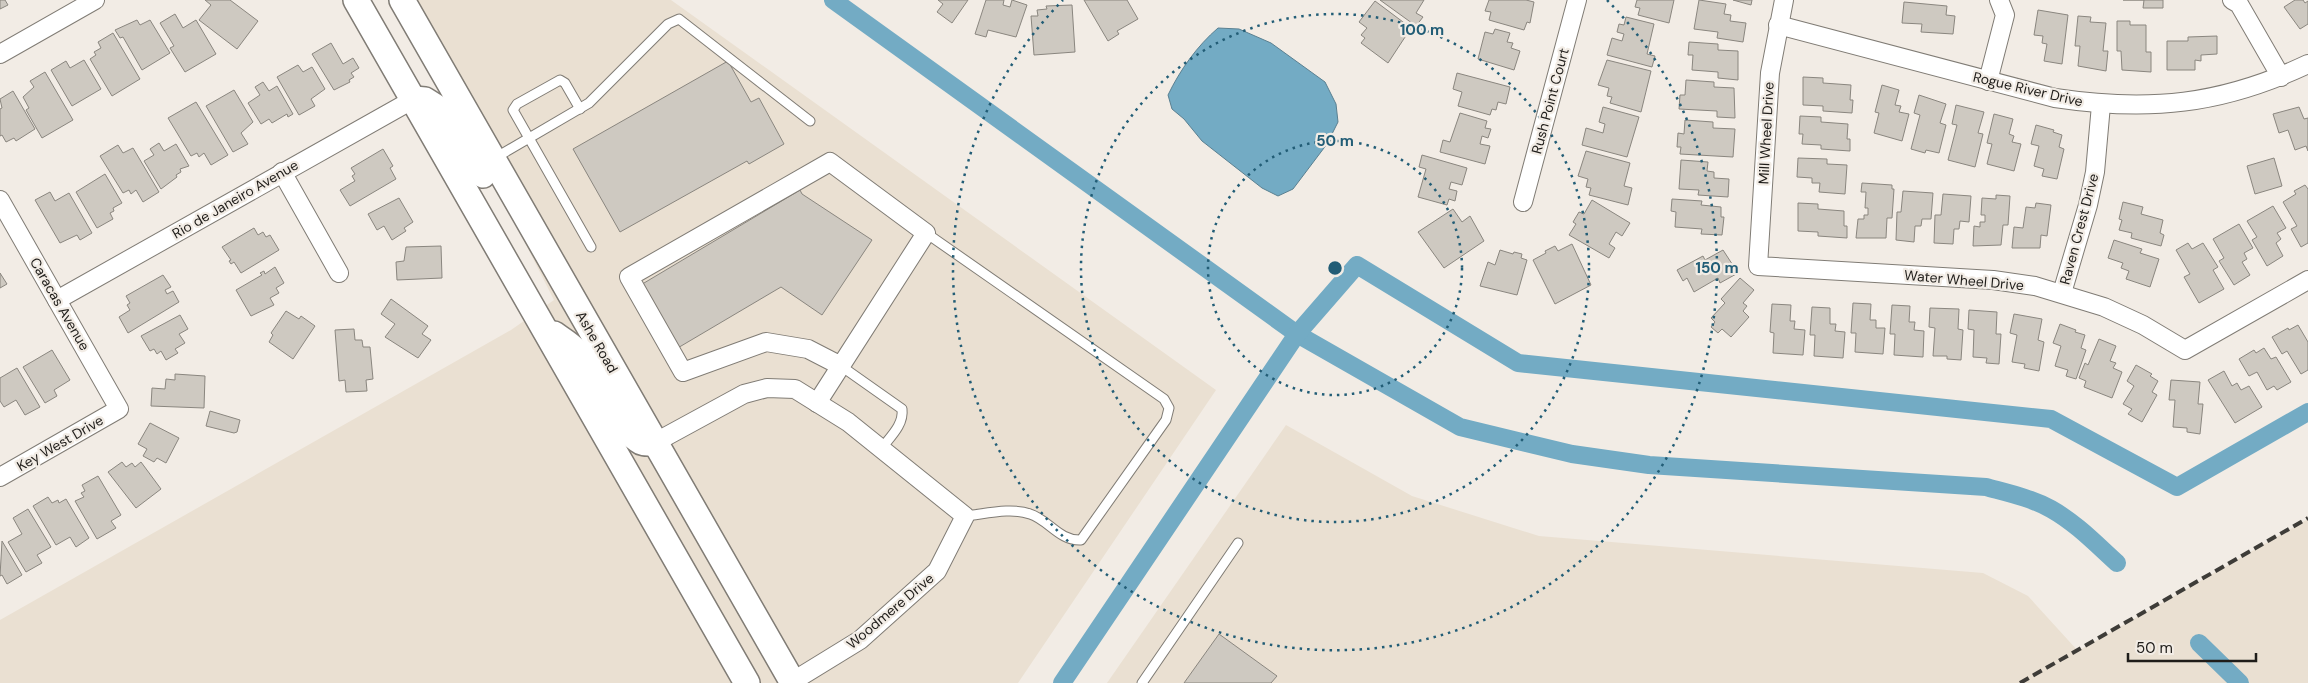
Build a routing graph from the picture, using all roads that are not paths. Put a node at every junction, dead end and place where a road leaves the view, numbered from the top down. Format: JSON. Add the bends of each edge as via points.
{"nodes":[{"id":1,"x":95,"y":0,"type":"edge"},
{"id":2,"x":356,"y":0,"type":"edge"},
{"id":3,"x":402,"y":0,"type":"edge"},
{"id":4,"x":1577,"y":0,"type":"edge"},
{"id":5,"x":1784,"y":0,"type":"edge"},
{"id":6,"x":1998,"y":0,"type":"edge"},
{"id":7,"x":2232,"y":0,"type":"edge"},
{"id":8,"x":1778,"y":25,"type":"junction"},
{"id":9,"x":0,"y":54,"type":"edge"},
{"id":10,"x":2308,"y":64,"type":"edge"},
{"id":11,"x":2281,"y":77,"type":"junction"},
{"id":12,"x":1988,"y":81,"type":"junction"},
{"id":13,"x":414,"y":100,"type":"junction"},
{"id":14,"x":2101,"y":105,"type":"junction"},
{"id":15,"x":580,"y":108,"type":"junction"},
{"id":16,"x":810,"y":121,"type":"dead end"},
{"id":17,"x":529,"y":138,"type":"junction"},
{"id":18,"x":493,"y":159,"type":"junction"},
{"id":19,"x":282,"y":172,"type":"junction"},
{"id":20,"x":0,"y":200,"type":"edge"},
{"id":21,"x":1523,"y":202,"type":"dead end"},
{"id":22,"x":926,"y":233,"type":"junction"},
{"id":23,"x":538,"y":238,"type":"junction"},
{"id":24,"x":591,"y":247,"type":"dead end"},
{"id":25,"x":1758,"y":266,"type":"joint"},
{"id":26,"x":339,"y":273,"type":"dead end"},
{"id":27,"x":2308,"y":280,"type":"edge"},
{"id":28,"x":2062,"y":293,"type":"junction"},
{"id":29,"x":57,"y":300,"type":"junction"},
{"id":30,"x":540,"y":323,"type":"junction"},
{"id":31,"x":841,"y":366,"type":"junction"},
{"id":32,"x":817,"y":403,"type":"junction"},
{"id":33,"x":119,"y":409,"type":"joint"},
{"id":34,"x":654,"y":443,"type":"junction"},
{"id":35,"x":880,"y":449,"type":"junction"},
{"id":36,"x":0,"y":477,"type":"edge"},
{"id":37,"x":965,"y":516,"type":"junction"},
{"id":38,"x":1238,"y":543,"type":"dead end"},
{"id":39,"x":747,"y":683,"type":"edge"},
{"id":40,"x":791,"y":683,"type":"edge"},
{"id":41,"x":1142,"y":683,"type":"edge"}],
"edges":[{"from":1,"to":9,"type":"street"},
{"from":2,"to":13,"type":"street"},
{"from":3,"to":18,"type":"street","name":"Ashe Road"},
{"from":4,"to":21,"type":"street","name":"Rush Point Court"},
{"from":5,"to":8,"type":"street","name":"Mill Wheel Drive"},
{"from":6,"to":12,"type":"street","via":[[2005,15]]},
{"from":7,"to":11,"type":"street","via":[[2239,4]]},
{"from":8,"to":12,"type":"street","name":"Rogue River Drive"},
{"from":8,"to":25,"type":"street","name":"Mill Wheel Drive","via":[[1770,74]]},
{"from":10,"to":11,"type":"street","name":"Rogue River Drive"},
{"from":11,"to":14,"type":"street","name":"Rogue River Drive","via":[[2223,96],[2177,104]]},
{"from":12,"to":14,"type":"street","name":"Rogue River Drive","via":[[2055,98]]},
{"from":13,"to":19,"type":"street","name":"Rio de Janeiro Avenue"},
{"from":13,"to":23,"type":"street","via":[[425,100],[444,112],[507,212]]},
{"from":13,"to":30,"type":"street"},
{"from":14,"to":28,"type":"street","name":"Raven Crest Drive","via":[[2090,197]]},
{"from":15,"to":16,"type":"lane","via":[[589,103],[668,24],[679,19]]},
{"from":15,"to":17,"type":"lane"},
{"from":15,"to":17,"type":"lane","via":[[560,80],[526,100],[513,110]]},
{"from":17,"to":18,"type":"lane"},
{"from":17,"to":24,"type":"lane"},
{"from":18,"to":23,"type":"street","name":"Ashe Road"},
{"from":19,"to":26,"type":"street"},
{"from":19,"to":29,"type":"street","name":"Rio de Janeiro Avenue"},
{"from":20,"to":29,"type":"street","name":"Caracas Avenue"},
{"from":22,"to":31,"type":"street"},
{"from":22,"to":31,"type":"street","via":[[830,162],[629,277],[683,372],[766,342],[808,349]]},
{"from":22,"to":37,"type":"lane","via":[[1164,399],[1169,408],[1166,420],[1081,540],[1066,538],[1032,514],[1016,511]]},
{"from":23,"to":34,"type":"street","name":"Ashe Road"},
{"from":25,"to":28,"type":"street","name":"Water Wheel Drive","via":[[1993,280]]},
{"from":27,"to":28,"type":"street","name":"Water Wheel Drive","via":[[2185,350],[2143,325]]},
{"from":29,"to":33,"type":"street","name":"Caracas Avenue"},
{"from":30,"to":34,"type":"street","via":[[575,350],[636,440],[644,444]]},
{"from":30,"to":39,"type":"street"},
{"from":31,"to":32,"type":"street"},
{"from":31,"to":35,"type":"lane","via":[[902,409],[903,418]]},
{"from":32,"to":34,"type":"street","via":[[796,389],[767,388],[744,394]]},
{"from":32,"to":35,"type":"street","via":[[848,422]]},
{"from":33,"to":36,"type":"street","name":"Key West Drive"},
{"from":34,"to":40,"type":"street","name":"Ashe Road"},
{"from":35,"to":37,"type":"street"},
{"from":37,"to":40,"type":"street","name":"Woodmere Drive","via":[[937,571],[860,640]]},
{"from":38,"to":41,"type":"lane"}]}
